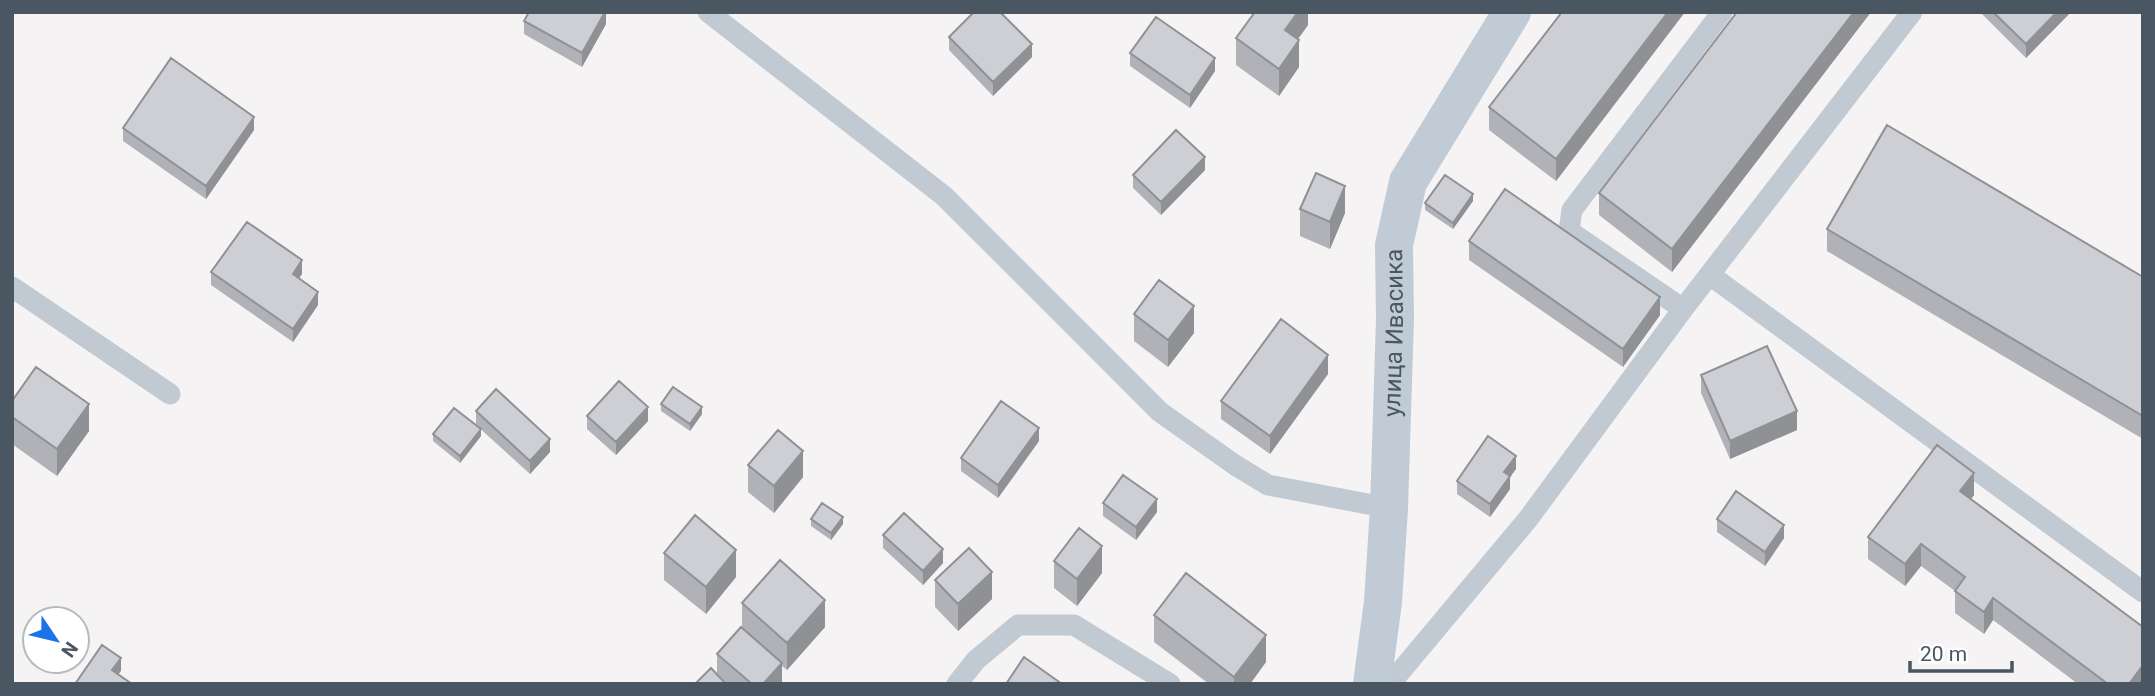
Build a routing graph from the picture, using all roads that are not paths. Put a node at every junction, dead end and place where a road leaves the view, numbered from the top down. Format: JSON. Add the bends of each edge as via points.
{"nodes":[{"id":1,"x":708,"y":12,"type":"edge"},
{"id":2,"x":1512,"y":12,"type":"edge"},
{"id":3,"x":1722,"y":12,"type":"edge"},
{"id":4,"x":1912,"y":12,"type":"edge"},
{"id":5,"x":1710,"y":275,"type":"junction"},
{"id":6,"x":12,"y":287,"type":"edge"},
{"id":7,"x":1683,"y":309,"type":"junction"},
{"id":8,"x":170,"y":394,"type":"dead end"},
{"id":9,"x":1389,"y":508,"type":"junction"},
{"id":10,"x":2143,"y":592,"type":"edge"},
{"id":11,"x":957,"y":684,"type":"edge"},
{"id":12,"x":1170,"y":684,"type":"edge"},
{"id":13,"x":1373,"y":684,"type":"edge"},
{"id":14,"x":1390,"y":684,"type":"edge"}],
"edges":[{"from":1,"to":9,"type":"lane","via":[[944,196],[1160,412],[1268,485]]},
{"from":2,"to":9,"type":"main road","name":"улица Ивасика","via":[[1408,181],[1394,245]]},
{"from":3,"to":7,"type":"lane","via":[[1572,210],[1569,231]]},
{"from":4,"to":5,"type":"lane"},
{"from":5,"to":7,"type":"lane"},
{"from":5,"to":10,"type":"lane"},
{"from":6,"to":8,"type":"lane"},
{"from":7,"to":14,"type":"lane","via":[[1528,519]]},
{"from":9,"to":13,"type":"main road","name":"улица Ивасика"},
{"from":11,"to":12,"type":"lane","via":[[976,660],[1018,625],[1074,625]]}]}
